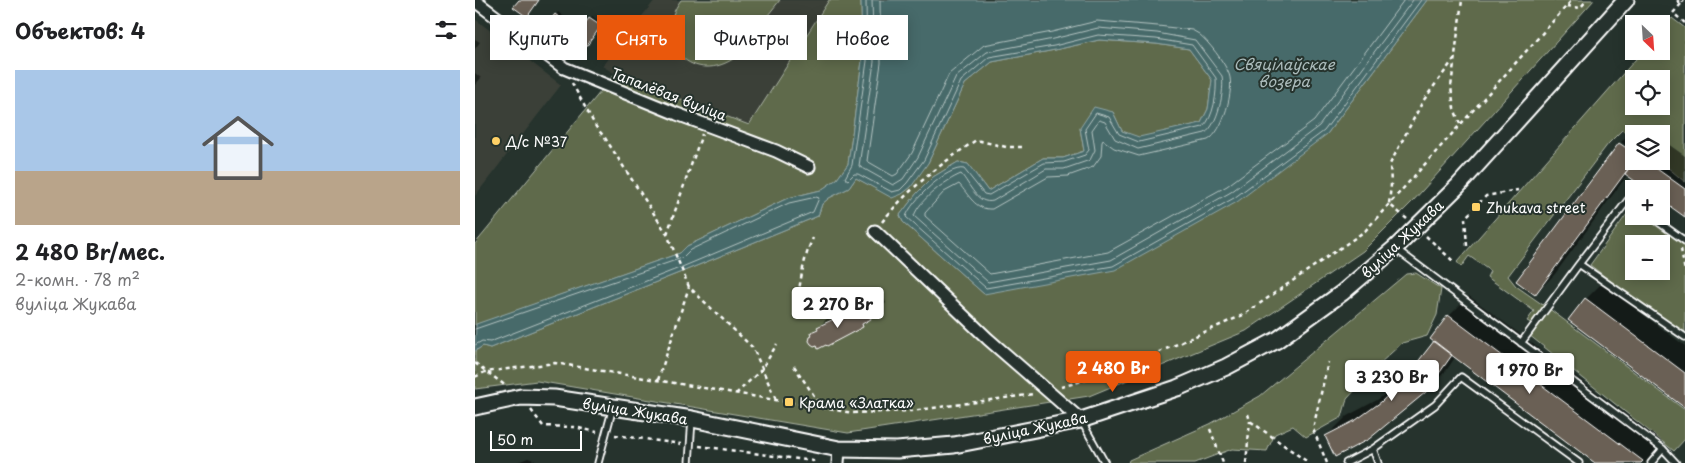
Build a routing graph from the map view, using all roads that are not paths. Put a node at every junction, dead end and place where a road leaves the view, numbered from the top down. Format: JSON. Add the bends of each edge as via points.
{"nodes":[{"id":1,"x":1626,"y":0,"type":"edge"},
{"id":2,"x":475,"y":1,"type":"edge"},
{"id":3,"x":488,"y":4,"type":"edge"},
{"id":4,"x":809,"y":167,"type":"dead end"},
{"id":5,"x":1625,"y":204,"type":"edge"},
{"id":6,"x":1663,"y":225,"type":"edge"},
{"id":7,"x":875,"y":231,"type":"road end"},
{"id":8,"x":1685,"y":241,"type":"edge"},
{"id":9,"x":1395,"y":248,"type":"junction"},
{"id":10,"x":1579,"y":264,"type":"junction"},
{"id":11,"x":1685,"y":337,"type":"edge"},
{"id":12,"x":1521,"y":342,"type":"junction"},
{"id":13,"x":475,"y":407,"type":"edge"},
{"id":14,"x":613,"y":407,"type":"junction"},
{"id":15,"x":692,"y":420,"type":"junction"},
{"id":16,"x":1081,"y":420,"type":"junction"},
{"id":17,"x":1373,"y":449,"type":"junction"},
{"id":18,"x":1663,"y":449,"type":"junction"},
{"id":19,"x":839,"y":456,"type":"edge"},
{"id":20,"x":598,"y":463,"type":"edge"},
{"id":21,"x":689,"y":463,"type":"edge"},
{"id":22,"x":1105,"y":463,"type":"edge"},
{"id":23,"x":1346,"y":463,"type":"edge"},
{"id":24,"x":1378,"y":463,"type":"edge"},
{"id":25,"x":1579,"y":463,"type":"edge"},
{"id":26,"x":1651,"y":463,"type":"edge"},
{"id":27,"x":1677,"y":463,"type":"edge"}],
"edges":[{"from":1,"to":9,"type":"street","name":"вуліца Жукава","via":[[1457,186]]},
{"from":2,"to":3,"type":"street","name":"Тапалёвая вуліца"},
{"from":3,"to":4,"type":"street","name":"Тапалёвая вуліца","via":[[564,68]]},
{"from":5,"to":10,"type":"lane"},
{"from":6,"to":8,"type":"lane"},
{"from":7,"to":16,"type":"street","via":[[988,339]]},
{"from":9,"to":12,"type":"lane"},
{"from":9,"to":16,"type":"street","name":"вуліца Жукава","via":[[1342,293],[1277,340],[1177,388]]},
{"from":10,"to":11,"type":"lane"},
{"from":10,"to":12,"type":"lane"},
{"from":12,"to":18,"type":"lane"},
{"from":13,"to":14,"type":"street","name":"вуліца Жукава","via":[[521,397],[554,398]]},
{"from":14,"to":15,"type":"street","name":"вуліца Жукава"},
{"from":14,"to":20,"type":"lane"},
{"from":15,"to":19,"type":"street","name":"вуліца Жукава"},
{"from":15,"to":21,"type":"lane"},
{"from":16,"to":19,"type":"street","name":"вуліца Жукава","via":[[954,445]]},
{"from":16,"to":22,"type":"lane"},
{"from":17,"to":23,"type":"lane"},
{"from":17,"to":24,"type":"lane"},
{"from":17,"to":25,"type":"lane","via":[[1435,405],[1461,377]]},
{"from":18,"to":26,"type":"lane"},
{"from":18,"to":27,"type":"lane"}]}
